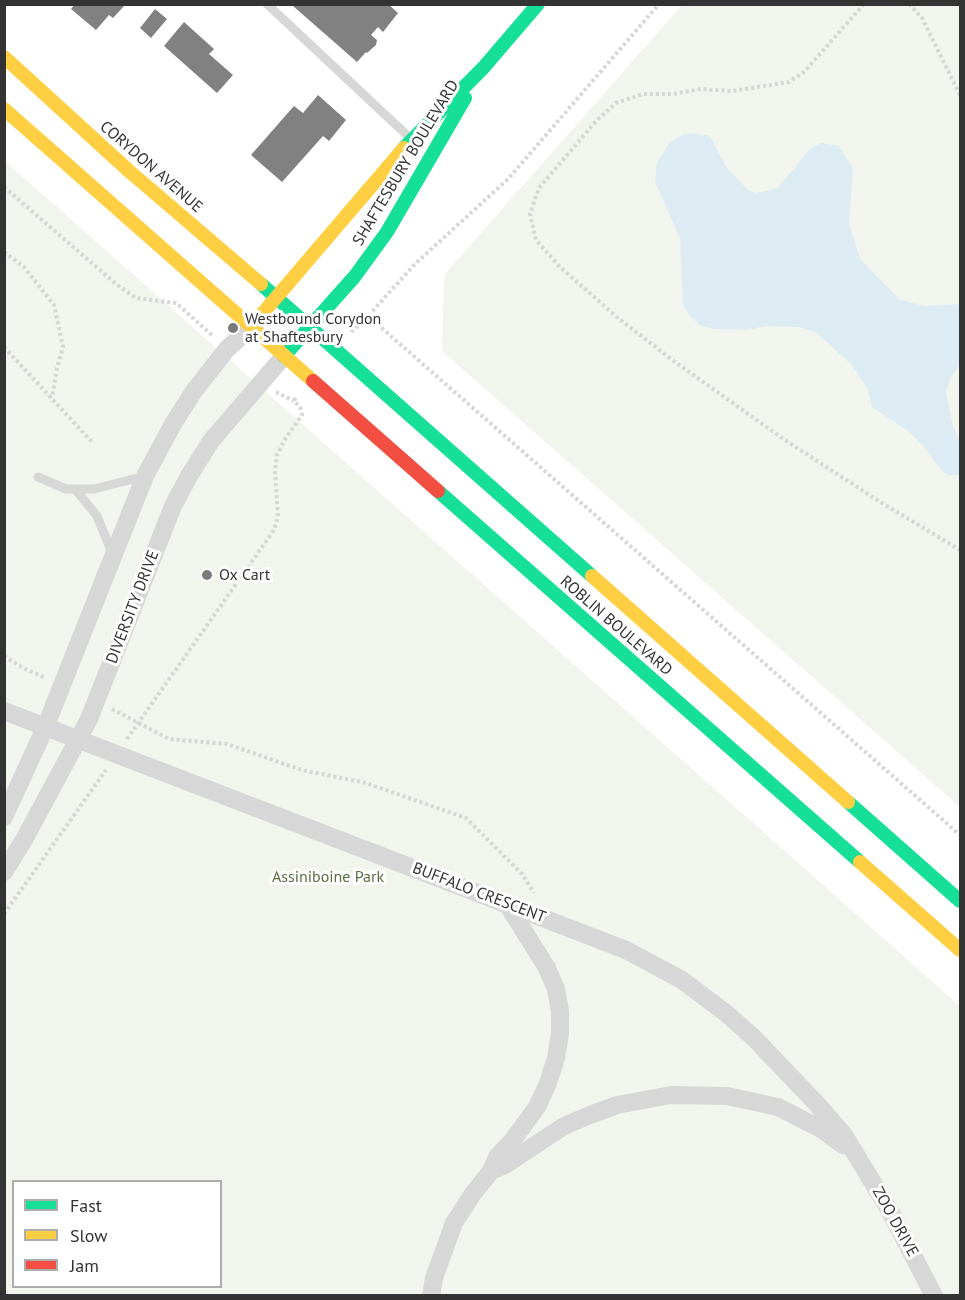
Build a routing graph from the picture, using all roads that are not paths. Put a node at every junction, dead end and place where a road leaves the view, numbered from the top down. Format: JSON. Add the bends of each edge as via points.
{"nodes":[{"id":1,"x":267,"y":4,"type":"edge"},
{"id":2,"x":538,"y":4,"type":"edge"},
{"id":3,"x":4,"y":57,"type":"edge"},
{"id":4,"x":484,"y":67,"type":"junction"},
{"id":5,"x":4,"y":110,"type":"edge"},
{"id":6,"x":422,"y":148,"type":"junction"},
{"id":7,"x":277,"y":298,"type":"junction"},
{"id":8,"x":251,"y":327,"type":"junction"},
{"id":9,"x":310,"y":327,"type":"junction"},
{"id":10,"x":284,"y":356,"type":"junction"},
{"id":11,"x":145,"y":476,"type":"junction"},
{"id":12,"x":39,"y":477,"type":"dead end"},
{"id":13,"x":75,"y":489,"type":"junction"},
{"id":14,"x":114,"y":558,"type":"junction"},
{"id":15,"x":4,"y":711,"type":"edge"},
{"id":16,"x":45,"y":728,"type":"junction"},
{"id":17,"x":78,"y":739,"type":"junction"},
{"id":18,"x":4,"y":817,"type":"edge"},
{"id":19,"x":4,"y":872,"type":"edge"},
{"id":20,"x":960,"y":901,"type":"edge"},
{"id":21,"x":507,"y":904,"type":"junction"},
{"id":22,"x":960,"y":950,"type":"edge"},
{"id":23,"x":852,"y":1151,"type":"junction"},
{"id":24,"x":491,"y":1171,"type":"junction"},
{"id":25,"x":432,"y":1296,"type":"edge"},
{"id":26,"x":934,"y":1296,"type":"edge"}],
"edges":[{"from":1,"to":6,"type":"lane"},
{"from":2,"to":4,"type":"main road","name":"SHAFTESBURY BOULEVARD"},
{"from":3,"to":7,"type":"main road","name":"CORYDON AVENUE"},
{"from":4,"to":6,"type":"main road","name":"SHAFTESBURY BOULEVARD"},
{"from":4,"to":6,"type":"main road","name":"SHAFTESBURY BOULEVARD"},
{"from":5,"to":8,"type":"main road"},
{"from":6,"to":7,"type":"main road","name":"SHAFTESBURY BOULEVARD"},
{"from":6,"to":9,"type":"main road","name":"SHAFTESBURY BOULEVARD","via":[[387,232]]},
{"from":7,"to":8,"type":"main road","name":"SHAFTESBURY BOULEVARD"},
{"from":7,"to":9,"type":"main road","name":"ROBLIN BOULEVARD"},
{"from":8,"to":10,"type":"main road","name":"ROBLIN BOULEVARD"},
{"from":8,"to":11,"type":"street","via":[[227,349],[194,391]]},
{"from":9,"to":10,"type":"main road","name":"SHAFTESBURY BOULEVARD"},
{"from":9,"to":20,"type":"main road","name":"ROBLIN BOULEVARD"},
{"from":10,"to":17,"type":"street","name":"DIVERSITY DRIVE","via":[[211,441],[189,476],[173,506]]},
{"from":10,"to":22,"type":"main road","name":"ROBLIN BOULEVARD"},
{"from":11,"to":13,"type":"lane","via":[[109,486]]},
{"from":11,"to":14,"type":"street"},
{"from":12,"to":13,"type":"lane"},
{"from":13,"to":14,"type":"lane","via":[[97,516]]},
{"from":14,"to":16,"type":"street"},
{"from":15,"to":16,"type":"street","name":"BUFFALO CRESCENT"},
{"from":16,"to":17,"type":"street","name":"BUFFALO CRESCENT"},
{"from":16,"to":18,"type":"street"},
{"from":17,"to":19,"type":"street","name":"DIVERSITY DRIVE"},
{"from":17,"to":21,"type":"street","name":"BUFFALO CRESCENT"},
{"from":21,"to":23,"type":"street","name":"BUFFALO CRESCENT","via":[[626,950],[704,995],[790,1074],[844,1135]]},
{"from":21,"to":24,"type":"street","via":[[556,989],[560,1033],[554,1066],[537,1107],[497,1157]]},
{"from":23,"to":24,"type":"street","via":[[821,1129],[778,1107],[727,1096],[671,1095],[617,1105],[590,1115],[564,1126]]},
{"from":23,"to":26,"type":"street","name":"ZOO DRIVE","via":[[890,1211]]},
{"from":24,"to":25,"type":"street","via":[[454,1223],[434,1278]]}]}
